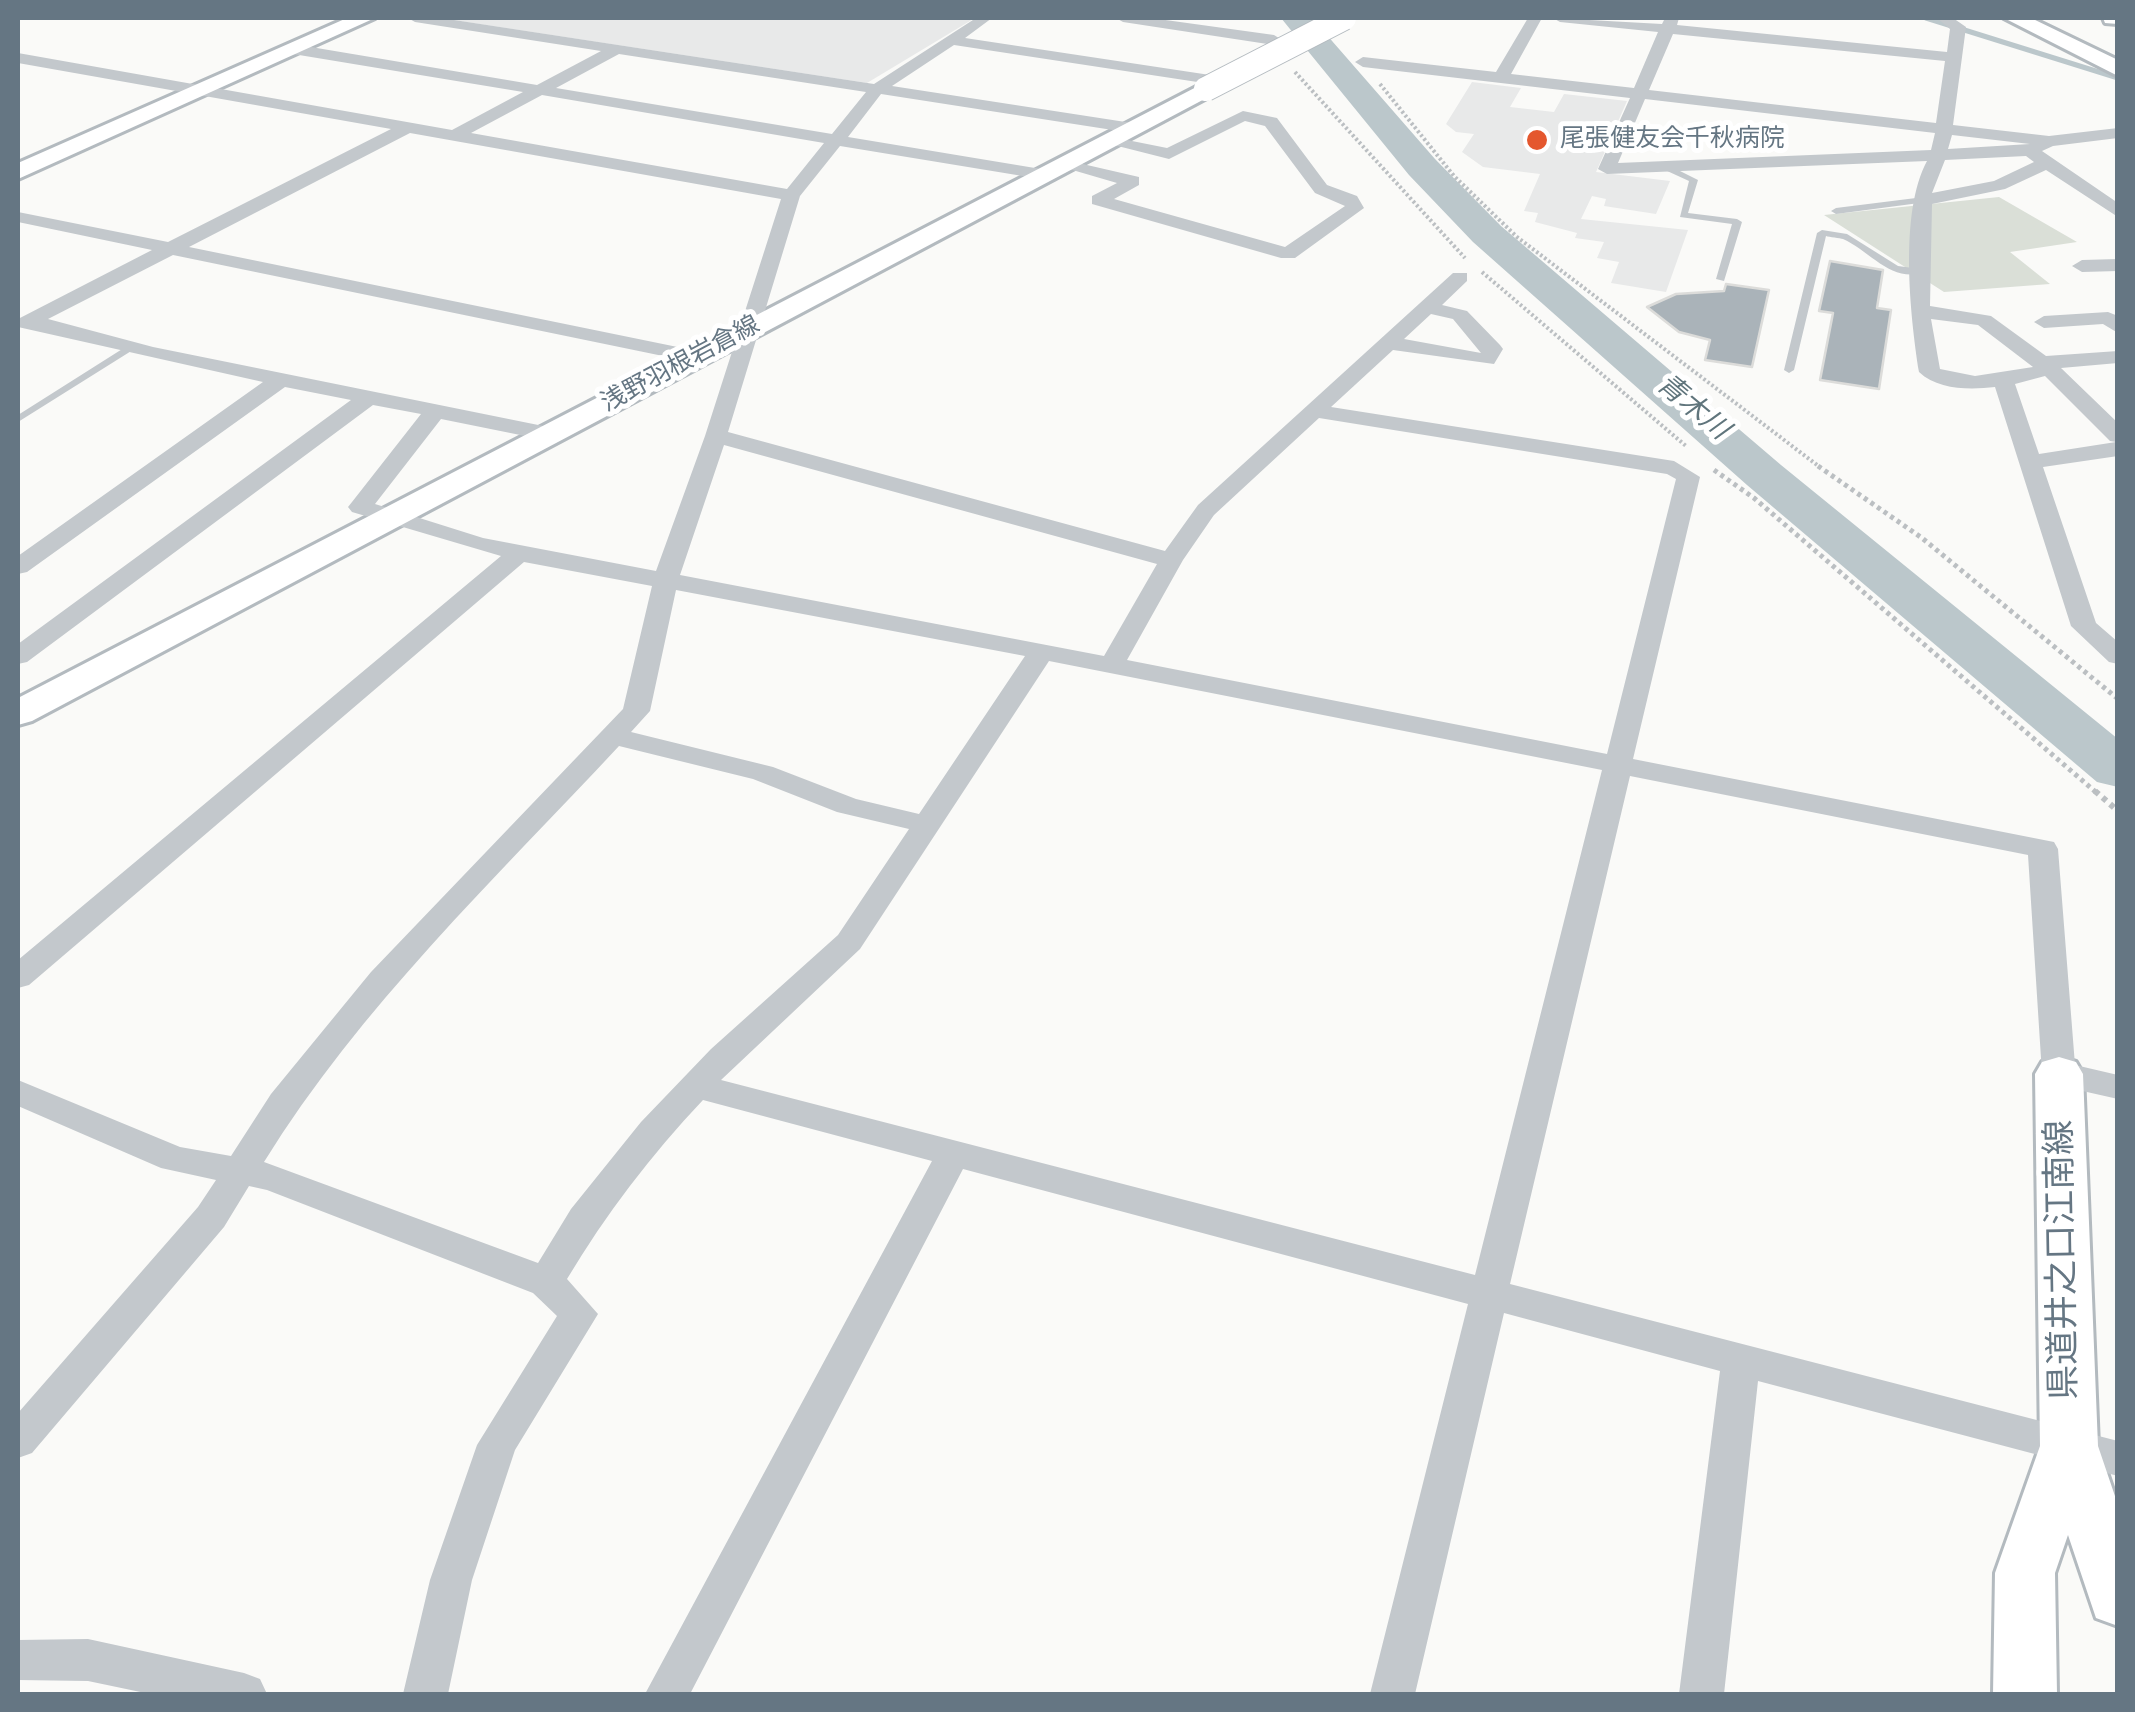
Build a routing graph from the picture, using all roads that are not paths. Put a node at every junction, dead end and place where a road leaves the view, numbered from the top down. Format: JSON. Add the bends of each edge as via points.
{"nodes":[{"id":1,"x":364,"y":18,"type":"edge"},
{"id":2,"x":415,"y":18,"type":"edge"},
{"id":3,"x":985,"y":18,"type":"edge"},
{"id":4,"x":1123,"y":18,"type":"edge"},
{"id":5,"x":1254,"y":18,"type":"edge"},
{"id":6,"x":1344,"y":18,"type":"edge"},
{"id":7,"x":1535,"y":18,"type":"edge"},
{"id":8,"x":1560,"y":18,"type":"edge"},
{"id":9,"x":1944,"y":18,"type":"edge"},
{"id":10,"x":2015,"y":18,"type":"edge"},
{"id":11,"x":1160,"y":20,"type":"edge"},
{"id":12,"x":1670,"y":23,"type":"edge"},
{"id":13,"x":948,"y":40,"type":"junction"},
{"id":14,"x":1274,"y":47,"type":"junction"},
{"id":15,"x":293,"y":49,"type":"junction"},
{"id":16,"x":617,"y":49,"type":"junction"},
{"id":17,"x":1953,"y":57,"type":"junction"},
{"id":18,"x":18,"y":58,"type":"edge"},
{"id":19,"x":1363,"y":62,"type":"road end"},
{"id":20,"x":2118,"y":69,"type":"edge"},
{"id":21,"x":1500,"y":79,"type":"junction"},
{"id":22,"x":878,"y":88,"type":"junction"},
{"id":23,"x":1201,"y":88,"type":"junction"},
{"id":24,"x":538,"y":89,"type":"junction"},
{"id":25,"x":200,"y":90,"type":"junction"},
{"id":26,"x":1638,"y":95,"type":"junction"},
{"id":27,"x":410,"y":126,"type":"junction"},
{"id":28,"x":1944,"y":128,"type":"junction"},
{"id":29,"x":2118,"y":133,"type":"edge"},
{"id":30,"x":457,"y":134,"type":"junction"},
{"id":31,"x":1120,"y":134,"type":"junction"},
{"id":32,"x":834,"y":138,"type":"junction"},
{"id":33,"x":2049,"y":141,"type":"junction"},
{"id":34,"x":2029,"y":150,"type":"junction"},
{"id":35,"x":1938,"y":156,"type":"junction"},
{"id":36,"x":2047,"y":163,"type":"junction"},
{"id":37,"x":1668,"y":168,"type":"junction"},
{"id":38,"x":1051,"y":169,"type":"junction"},
{"id":39,"x":18,"y":172,"type":"edge"},
{"id":40,"x":791,"y":195,"type":"junction"},
{"id":41,"x":1924,"y":200,"type":"junction"},
{"id":42,"x":1836,"y":211,"type":"dead end"},
{"id":43,"x":2118,"y":212,"type":"edge"},
{"id":44,"x":18,"y":216,"type":"edge"},
{"id":45,"x":176,"y":247,"type":"junction"},
{"id":46,"x":2082,"y":266,"type":"dead end"},
{"id":47,"x":2118,"y":266,"type":"edge"},
{"id":48,"x":1920,"y":272,"type":"junction"},
{"id":49,"x":1460,"y":277,"type":"dead end"},
{"id":50,"x":1721,"y":279,"type":"dead end"},
{"id":51,"x":1427,"y":307,"type":"junction"},
{"id":52,"x":1920,"y":311,"type":"junction"},
{"id":53,"x":2044,"y":322,"type":"dead end"},
{"id":54,"x":24,"y":324,"type":"edge"},
{"id":55,"x":2118,"y":326,"type":"edge"},
{"id":56,"x":749,"y":330,"type":"junction"},
{"id":57,"x":1388,"y":343,"type":"junction"},
{"id":58,"x":131,"y":348,"type":"junction"},
{"id":59,"x":697,"y":356,"type":"junction"},
{"id":60,"x":2118,"y":357,"type":"edge"},
{"id":61,"x":2046,"y":366,"type":"junction"},
{"id":62,"x":1790,"y":370,"type":"dead end"},
{"id":63,"x":283,"y":378,"type":"junction"},
{"id":64,"x":2003,"y":380,"type":"junction"},
{"id":65,"x":369,"y":397,"type":"junction"},
{"id":66,"x":1316,"y":411,"type":"junction"},
{"id":67,"x":435,"y":412,"type":"junction"},
{"id":68,"x":18,"y":419,"type":"edge"},
{"id":69,"x":550,"y":434,"type":"junction"},
{"id":70,"x":716,"y":436,"type":"junction"},
{"id":71,"x":2118,"y":436,"type":"edge"},
{"id":72,"x":2118,"y":449,"type":"edge"},
{"id":73,"x":2033,"y":463,"type":"junction"},
{"id":74,"x":388,"y":518,"type":"junction"},
{"id":75,"x":521,"y":552,"type":"junction"},
{"id":76,"x":1171,"y":560,"type":"junction"},
{"id":77,"x":18,"y":567,"type":"edge"},
{"id":78,"x":666,"y":579,"type":"junction"},
{"id":79,"x":1041,"y":652,"type":"junction"},
{"id":80,"x":18,"y":656,"type":"edge"},
{"id":81,"x":2118,"y":656,"type":"edge"},
{"id":82,"x":1111,"y":666,"type":"junction"},
{"id":83,"x":24,"y":702,"type":"edge"},
{"id":84,"x":612,"y":736,"type":"junction"},
{"id":85,"x":1616,"y":762,"type":"junction"},
{"id":86,"x":924,"y":824,"type":"junction"},
{"id":87,"x":18,"y":977,"type":"edge"},
{"id":88,"x":2059,"y":1074,"type":"junction"},
{"id":89,"x":696,"y":1086,"type":"junction"},
{"id":90,"x":2118,"y":1087,"type":"edge"},
{"id":91,"x":18,"y":1092,"type":"edge"},
{"id":92,"x":955,"y":1152,"type":"junction"},
{"id":93,"x":237,"y":1171,"type":"junction"},
{"id":94,"x":546,"y":1282,"type":"junction"},
{"id":95,"x":1490,"y":1295,"type":"junction"},
{"id":96,"x":1741,"y":1360,"type":"junction"},
{"id":97,"x":18,"y":1441,"type":"edge"},
{"id":98,"x":2093,"y":1452,"type":"edge"},
{"id":99,"x":2118,"y":1598,"type":"edge"},
{"id":100,"x":18,"y":1660,"type":"edge"},
{"id":101,"x":229,"y":1693,"type":"edge"},
{"id":102,"x":426,"y":1694,"type":"edge"},
{"id":103,"x":667,"y":1694,"type":"edge"},
{"id":104,"x":1392,"y":1694,"type":"edge"},
{"id":105,"x":1701,"y":1694,"type":"edge"},
{"id":106,"x":2025,"y":1694,"type":"edge"}],
"edges":[{"from":1,"to":15,"type":"main road"},
{"from":2,"to":16,"type":"street"},
{"from":3,"to":13,"type":"street"},
{"from":4,"to":11,"type":"street"},
{"from":5,"to":14,"type":"street"},
{"from":6,"to":14,"type":"main road","name":"浅野羽根岩倉線","bridge":true},
{"from":7,"to":21,"type":"street"},
{"from":8,"to":12,"type":"street"},
{"from":9,"to":17,"type":"street","via":[[1958,27]]},
{"from":10,"to":20,"type":"main road"},
{"from":11,"to":14,"type":"street"},
{"from":12,"to":17,"type":"street"},
{"from":12,"to":26,"type":"street"},
{"from":13,"to":22,"type":"street"},
{"from":13,"to":23,"type":"street"},
{"from":14,"to":23,"type":"main road","name":"浅野羽根岩倉線","bridge":true},
{"from":15,"to":24,"type":"street"},
{"from":15,"to":25,"type":"main road"},
{"from":16,"to":22,"type":"street"},
{"from":16,"to":24,"type":"street"},
{"from":17,"to":28,"type":"street"},
{"from":18,"to":25,"type":"street"},
{"from":19,"to":21,"type":"street"},
{"from":21,"to":26,"type":"street"},
{"from":22,"to":31,"type":"street"},
{"from":22,"to":32,"type":"street"},
{"from":23,"to":31,"type":"main road","name":"浅野羽根岩倉線"},
{"from":24,"to":30,"type":"street"},
{"from":24,"to":32,"type":"street"},
{"from":25,"to":27,"type":"street"},
{"from":25,"to":39,"type":"main road"},
{"from":26,"to":28,"type":"street"},
{"from":26,"to":37,"type":"street","via":[[1607,169]]},
{"from":27,"to":30,"type":"street"},
{"from":27,"to":45,"type":"street"},
{"from":28,"to":33,"type":"street"},
{"from":28,"to":35,"type":"street"},
{"from":29,"to":33,"type":"street"},
{"from":30,"to":40,"type":"street"},
{"from":31,"to":38,"type":"main road","name":"浅野羽根岩倉線"},
{"from":31,"to":38,"type":"street","via":[[1168,154],[1243,116],[1271,122],[1321,189],[1351,200],[1355,208],[1288,254],[1098,200],[1133,181]]},
{"from":32,"to":38,"type":"street"},
{"from":32,"to":40,"type":"street"},
{"from":33,"to":34,"type":"street"},
{"from":34,"to":35,"type":"street"},
{"from":34,"to":36,"type":"street"},
{"from":35,"to":37,"type":"street"},
{"from":35,"to":41,"type":"street","via":[[1923,185]]},
{"from":36,"to":41,"type":"street","via":[[1999,185]]},
{"from":36,"to":43,"type":"street"},
{"from":37,"to":50,"type":"lane","via":[[1694,180],[1683,215],[1736,222]]},
{"from":38,"to":56,"type":"main road","name":"浅野羽根岩倉線"},
{"from":40,"to":56,"type":"street"},
{"from":41,"to":42,"type":"lane"},
{"from":41,"to":48,"type":"street"},
{"from":44,"to":45,"type":"street"},
{"from":45,"to":54,"type":"street"},
{"from":45,"to":59,"type":"street"},
{"from":46,"to":47,"type":"street"},
{"from":48,"to":52,"type":"street"},
{"from":48,"to":62,"type":"lane","via":[[1895,269],[1844,236],[1822,234]]},
{"from":49,"to":51,"type":"street"},
{"from":51,"to":57,"type":"street"},
{"from":51,"to":57,"type":"street","via":[[1460,315],[1493,348],[1487,360]]},
{"from":52,"to":61,"type":"street","via":[[1984,320]]},
{"from":52,"to":64,"type":"street","via":[[1930,372],[1978,384]]},
{"from":53,"to":55,"type":"street","via":[[2108,318]]},
{"from":54,"to":58,"type":"street"},
{"from":56,"to":59,"type":"main road","name":"浅野羽根岩倉線"},
{"from":56,"to":70,"type":"street"},
{"from":57,"to":66,"type":"street"},
{"from":58,"to":63,"type":"street"},
{"from":58,"to":68,"type":"lane"},
{"from":59,"to":69,"type":"main road","name":"浅野羽根岩倉線"},
{"from":60,"to":61,"type":"street"},
{"from":61,"to":64,"type":"street"},
{"from":61,"to":71,"type":"street"},
{"from":63,"to":65,"type":"street"},
{"from":63,"to":77,"type":"street"},
{"from":64,"to":73,"type":"street"},
{"from":65,"to":67,"type":"street"},
{"from":65,"to":80,"type":"street"},
{"from":66,"to":76,"type":"street","via":[[1206,510]]},
{"from":66,"to":85,"type":"street","via":[[1674,468],[1688,477]]},
{"from":67,"to":69,"type":"street"},
{"from":67,"to":74,"type":"street","via":[[360,508]]},
{"from":69,"to":74,"type":"main road","name":"浅野羽根岩倉線"},
{"from":70,"to":76,"type":"street"},
{"from":70,"to":78,"type":"street"},
{"from":72,"to":73,"type":"street"},
{"from":73,"to":81,"type":"street","via":[[2084,626]]},
{"from":74,"to":75,"type":"street"},
{"from":74,"to":83,"type":"main road","name":"浅野羽根岩倉線"},
{"from":75,"to":78,"type":"street"},
{"from":75,"to":87,"type":"street"},
{"from":76,"to":82,"type":"street"},
{"from":78,"to":79,"type":"street"},
{"from":78,"to":84,"type":"street","via":[[636,711]]},
{"from":79,"to":82,"type":"street"},
{"from":79,"to":86,"type":"street"},
{"from":82,"to":85,"type":"street"},
{"from":84,"to":86,"type":"street","via":[[763,772],[847,806]]},
{"from":84,"to":93,"type":"street","via":[[382,980]]},
{"from":85,"to":88,"type":"street","via":[[2043,849]]},
{"from":85,"to":95,"type":"street"},
{"from":86,"to":89,"type":"street","via":[[848,942]]},
{"from":88,"to":90,"type":"street"},
{"from":88,"to":98,"type":"main road","name":"県道井之口江南線"},
{"from":89,"to":92,"type":"street"},
{"from":89,"to":94,"type":"street","via":[[596,1205]]},
{"from":91,"to":93,"type":"street","via":[[174,1159]]},
{"from":92,"to":95,"type":"street"},
{"from":92,"to":103,"type":"street"},
{"from":93,"to":94,"type":"street","via":[[272,1177]]},
{"from":93,"to":97,"type":"street","via":[[210,1217]]},
{"from":94,"to":102,"type":"street","via":[[578,1314],[497,1445],[450,1580]]},
{"from":95,"to":96,"type":"street"},
{"from":95,"to":104,"type":"street"},
{"from":96,"to":98,"type":"street"},
{"from":96,"to":105,"type":"street"},
{"from":98,"to":99,"type":"main road","name":"県道井之口江南線"},
{"from":98,"to":106,"type":"main road","name":"県道井之口江南線","via":[[2025,1573]]},
{"from":100,"to":101,"type":"street","via":[[88,1660]]}]}
